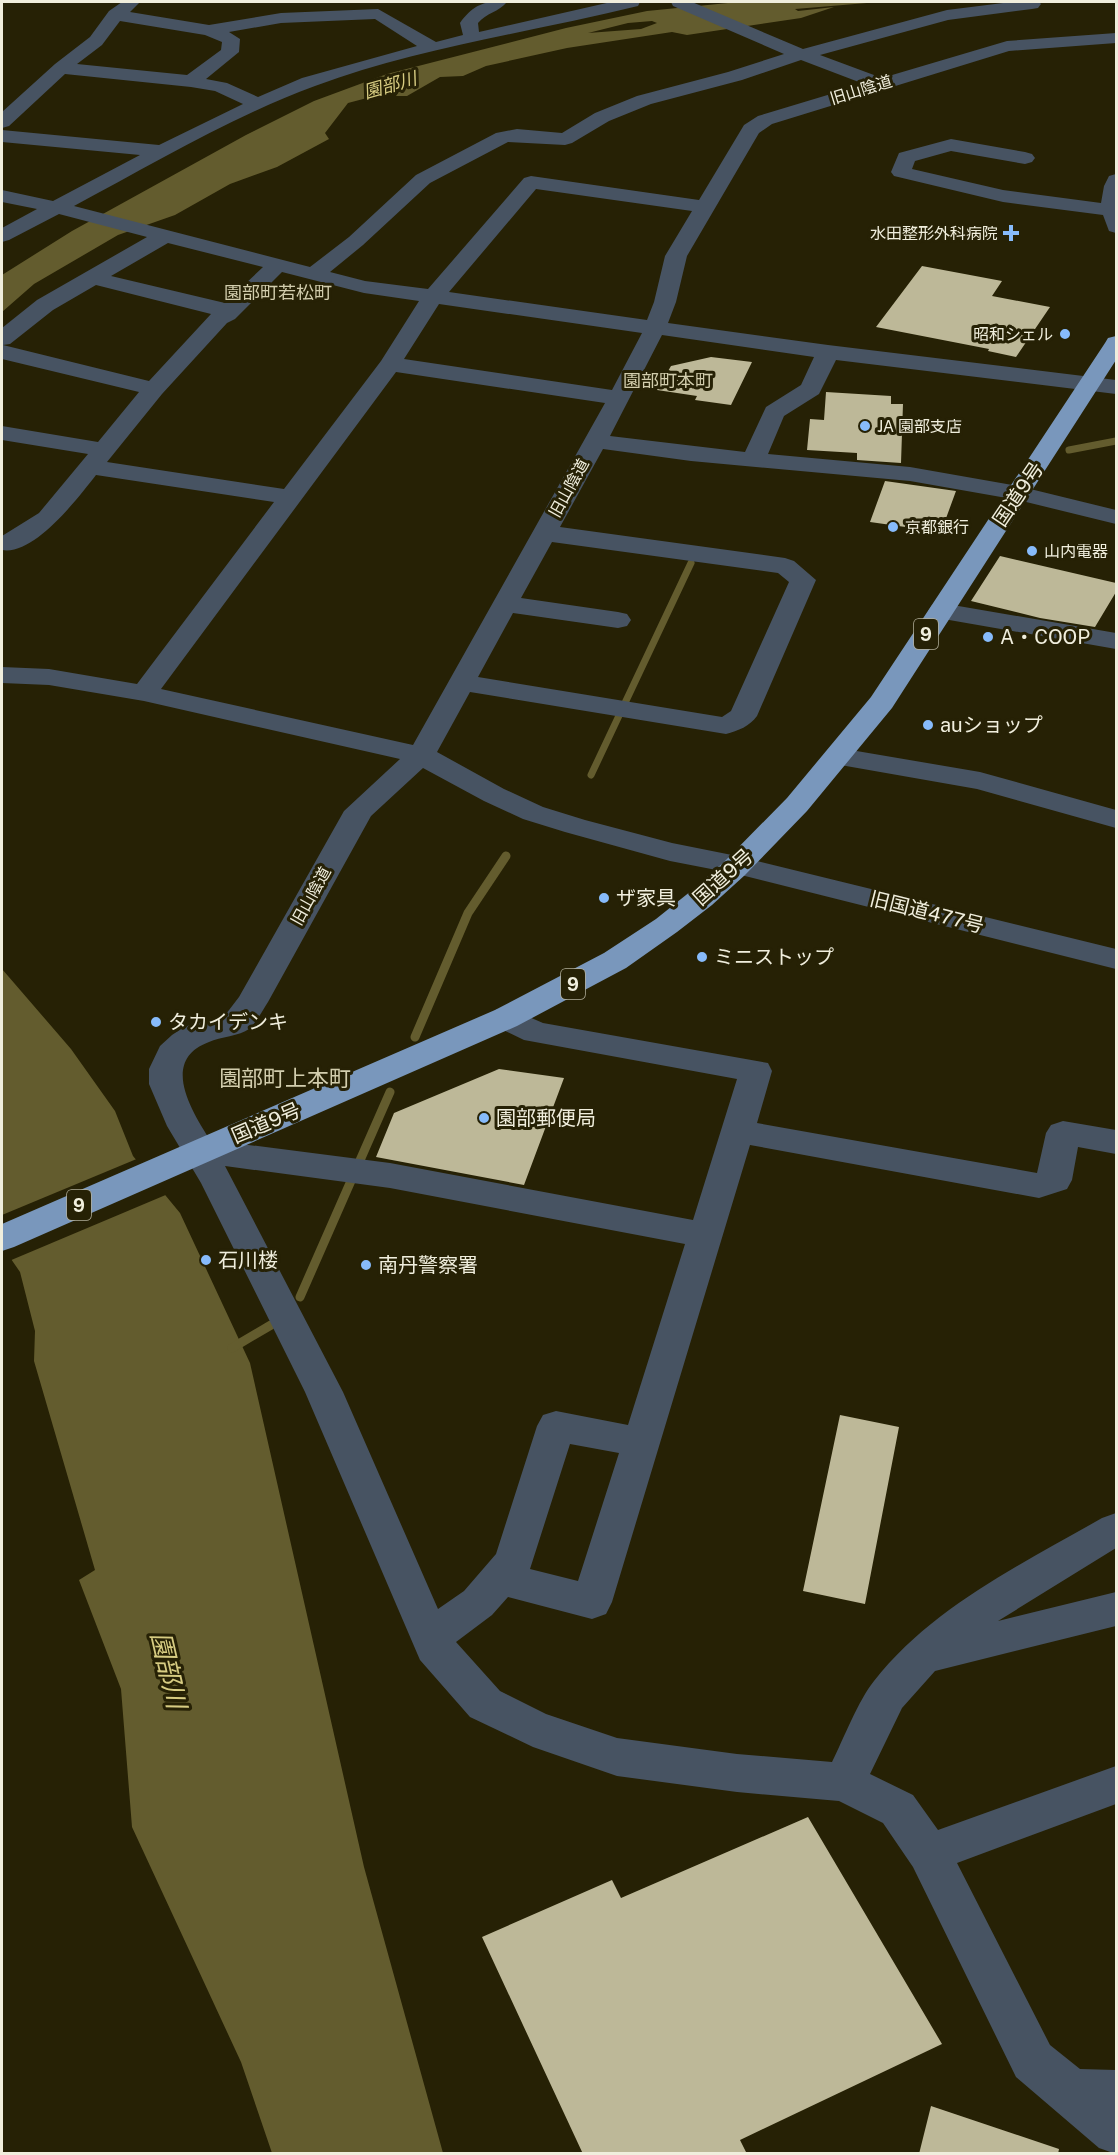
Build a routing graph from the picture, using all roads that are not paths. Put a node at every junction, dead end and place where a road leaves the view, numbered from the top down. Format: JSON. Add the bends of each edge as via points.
{"nodes":[{"id":1,"x":132,"y":2,"type":"edge"},
{"id":2,"x":498,"y":2,"type":"edge"},
{"id":3,"x":632,"y":2,"type":"edge"},
{"id":4,"x":679,"y":2,"type":"edge"},
{"id":5,"x":1029,"y":2,"type":"edge"},
{"id":6,"x":115,"y":15,"type":"junction"},
{"id":7,"x":209,"y":30,"type":"junction"},
{"id":8,"x":470,"y":32,"type":"dead end"},
{"id":9,"x":1116,"y":38,"type":"edge"},
{"id":10,"x":432,"y":47,"type":"junction"},
{"id":11,"x":800,"y":55,"type":"junction"},
{"id":12,"x":61,"y":68,"type":"junction"},
{"id":13,"x":191,"y":81,"type":"junction"},
{"id":14,"x":880,"y":84,"type":"junction"},
{"id":15,"x":258,"y":104,"type":"junction"},
{"id":16,"x":2,"y":122,"type":"edge"},
{"id":17,"x":2,"y":136,"type":"edge"},
{"id":18,"x":162,"y":151,"type":"junction"},
{"id":19,"x":1025,"y":158,"type":"dead end"},
{"id":20,"x":1116,"y":180,"type":"edge"},
{"id":21,"x":2,"y":196,"type":"edge"},
{"id":22,"x":705,"y":207,"type":"junction"},
{"id":23,"x":59,"y":208,"type":"junction"},
{"id":24,"x":1114,"y":218,"type":"edge"},
{"id":25,"x":159,"y":234,"type":"junction"},
{"id":26,"x":2,"y":236,"type":"edge"},
{"id":27,"x":277,"y":265,"type":"junction"},
{"id":28,"x":314,"y":274,"type":"junction"},
{"id":29,"x":92,"y":277,"type":"junction"},
{"id":30,"x":433,"y":297,"type":"junction"},
{"id":31,"x":230,"y":311,"type":"junction"},
{"id":32,"x":654,"y":328,"type":"junction"},
{"id":33,"x":2,"y":339,"type":"edge"},
{"id":34,"x":1116,"y":343,"type":"edge"},
{"id":35,"x":2,"y":352,"type":"edge"},
{"id":36,"x":828,"y":352,"type":"junction"},
{"id":37,"x":390,"y":364,"type":"junction"},
{"id":38,"x":1090,"y":384,"type":"junction"},
{"id":39,"x":1116,"y":387,"type":"edge"},
{"id":40,"x":154,"y":388,"type":"junction"},
{"id":41,"x":618,"y":398,"type":"junction"},
{"id":42,"x":2,"y":433,"type":"edge"},
{"id":43,"x":596,"y":441,"type":"junction"},
{"id":44,"x":97,"y":458,"type":"junction"},
{"id":45,"x":753,"y":460,"type":"junction"},
{"id":46,"x":1018,"y":493,"type":"junction"},
{"id":47,"x":290,"y":497,"type":"junction"},
{"id":48,"x":1116,"y":517,"type":"edge"},
{"id":49,"x":545,"y":533,"type":"junction"},
{"id":50,"x":2,"y":543,"type":"edge"},
{"id":51,"x":506,"y":604,"type":"junction"},
{"id":52,"x":941,"y":611,"type":"junction"},
{"id":53,"x":618,"y":620,"type":"dead end"},
{"id":54,"x":1116,"y":641,"type":"edge"},
{"id":55,"x":2,"y":675,"type":"edge"},
{"id":56,"x":461,"y":682,"type":"junction"},
{"id":57,"x":144,"y":693,"type":"junction"},
{"id":58,"x":420,"y":755,"type":"junction"},
{"id":59,"x":839,"y":757,"type":"junction"},
{"id":60,"x":1116,"y":819,"type":"edge"},
{"id":61,"x":737,"y":865,"type":"junction"},
{"id":62,"x":1116,"y":959,"type":"edge"},
{"id":63,"x":506,"y":1018,"type":"junction"},
{"id":64,"x":737,"y":1131,"type":"junction"},
{"id":65,"x":192,"y":1139,"type":"junction"},
{"id":66,"x":1116,"y":1142,"type":"edge"},
{"id":67,"x":706,"y":1235,"type":"junction"},
{"id":68,"x":2,"y":1238,"type":"edge"},
{"id":69,"x":642,"y":1443,"type":"junction"},
{"id":70,"x":1116,"y":1528,"type":"edge"},
{"id":71,"x":500,"y":1578,"type":"junction"},
{"id":72,"x":1116,"y":1609,"type":"edge"},
{"id":73,"x":430,"y":1638,"type":"junction"},
{"id":74,"x":923,"y":1656,"type":"junction"},
{"id":75,"x":844,"y":1782,"type":"junction"},
{"id":76,"x":1116,"y":1785,"type":"edge"},
{"id":77,"x":929,"y":1853,"type":"junction"},
{"id":78,"x":1094,"y":2092,"type":"edge"},
{"id":79,"x":1116,"y":2131,"type":"edge"}],
"edges":[{"from":1,"to":6,"type":"street"},
{"from":2,"to":8,"type":"street","via":[[478,12],[469,23]]},
{"from":3,"to":10,"type":"street"},
{"from":4,"to":11,"type":"street"},
{"from":5,"to":11,"type":"street","via":[[1032,4],[947,15]]},
{"from":6,"to":7,"type":"street"},
{"from":6,"to":12,"type":"street","via":[[96,41]]},
{"from":7,"to":10,"type":"street","via":[[281,18],[378,14]]},
{"from":7,"to":13,"type":"street","via":[[231,39],[230,52]]},
{"from":9,"to":14,"type":"street","name":"旧山陰道","via":[[1007,45]]},
{"from":10,"to":15,"type":"street","via":[[319,79]]},
{"from":11,"to":14,"type":"street"},
{"from":11,"to":28,"type":"street","via":[[644,100],[602,117],[566,139],[502,137],[423,179]]},
{"from":12,"to":13,"type":"street"},
{"from":12,"to":16,"type":"street"},
{"from":13,"to":15,"type":"street","via":[[220,87]]},
{"from":14,"to":22,"type":"street","name":"旧山陰道","via":[[765,120],[752,129]]},
{"from":15,"to":18,"type":"street"},
{"from":17,"to":18,"type":"street"},
{"from":18,"to":23,"type":"street"},
{"from":19,"to":24,"type":"street","via":[[951,145],[906,157],[901,172]]},
{"from":20,"to":24,"type":"street","via":[[1110,194]]},
{"from":21,"to":23,"type":"street"},
{"from":22,"to":30,"type":"street","via":[[531,182]]},
{"from":22,"to":32,"type":"street","name":"旧山陰道","via":[[676,256],[666,302]]},
{"from":23,"to":25,"type":"street"},
{"from":23,"to":26,"type":"street"},
{"from":25,"to":27,"type":"street"},
{"from":25,"to":29,"type":"street"},
{"from":27,"to":28,"type":"street"},
{"from":27,"to":31,"type":"street"},
{"from":28,"to":30,"type":"street"},
{"from":29,"to":31,"type":"street"},
{"from":29,"to":33,"type":"street","via":[[45,305]]},
{"from":30,"to":32,"type":"street"},
{"from":30,"to":37,"type":"street"},
{"from":31,"to":40,"type":"street"},
{"from":32,"to":36,"type":"street"},
{"from":32,"to":41,"type":"street","name":"旧山陰道"},
{"from":34,"to":38,"type":"highway","name":"国道9号","number":"9"},
{"from":35,"to":40,"type":"street"},
{"from":36,"to":38,"type":"street"},
{"from":36,"to":45,"type":"street","via":[[811,389],[774,412]]},
{"from":37,"to":41,"type":"street"},
{"from":37,"to":47,"type":"street"},
{"from":38,"to":39,"type":"street"},
{"from":38,"to":46,"type":"highway","name":"国道9号","number":"9"},
{"from":40,"to":44,"type":"street"},
{"from":41,"to":43,"type":"street","name":"旧山陰道"},
{"from":42,"to":44,"type":"street"},
{"from":43,"to":45,"type":"street"},
{"from":43,"to":49,"type":"street","name":"旧山陰道"},
{"from":44,"to":47,"type":"street"},
{"from":44,"to":50,"type":"street","via":[[48,518],[8,544]]},
{"from":45,"to":46,"type":"street","via":[[910,474]]},
{"from":46,"to":48,"type":"street"},
{"from":46,"to":52,"type":"highway","name":"国道9号","number":"9"},
{"from":47,"to":57,"type":"street"},
{"from":49,"to":51,"type":"street","name":"旧山陰道"},
{"from":49,"to":56,"type":"street","via":[[785,566],[803,580],[743,716],[726,726]]},
{"from":51,"to":53,"type":"street"},
{"from":51,"to":56,"type":"street","name":"旧山陰道"},
{"from":52,"to":54,"type":"street"},
{"from":52,"to":59,"type":"highway","name":"国道9号","number":"9","via":[[882,702]]},
{"from":55,"to":57,"type":"street","name":"旧国道477号","via":[[49,676]]},
{"from":56,"to":58,"type":"street","name":"旧山陰道"},
{"from":57,"to":58,"type":"street","name":"旧国道477号"},
{"from":58,"to":61,"type":"street","name":"旧国道477号","via":[[532,813],[640,844]]},
{"from":58,"to":65,"type":"street","name":"旧山陰道","via":[[359,811],[237,1022],[195,1035],[172,1054],[165,1069],[166,1084]]},
{"from":59,"to":60,"type":"street","via":[[980,781]]},
{"from":59,"to":61,"type":"highway","name":"国道9号","number":"9"},
{"from":61,"to":62,"type":"street","name":"旧国道477号"},
{"from":61,"to":63,"type":"highway","name":"国道9号","number":"9","via":[[659,932],[629,952]]},
{"from":63,"to":64,"type":"street","via":[[535,1032],[756,1071]]},
{"from":63,"to":65,"type":"highway","name":"国道9号","number":"9"},
{"from":64,"to":66,"type":"street","via":[[1039,1186],[1055,1180],[1063,1133]]},
{"from":64,"to":67,"type":"street"},
{"from":65,"to":67,"type":"street","via":[[272,1157]]},
{"from":65,"to":68,"type":"highway","name":"国道9号","number":"9","via":[[157,1172]]},
{"from":65,"to":73,"type":"street","name":"旧山陰道","via":[[218,1182],[324,1392]]},
{"from":67,"to":69,"type":"street"},
{"from":69,"to":71,"type":"street","via":[[556,1426],[514,1562]]},
{"from":69,"to":71,"type":"street","via":[[592,1602]]},
{"from":70,"to":74,"type":"street","via":[[993,1601]]},
{"from":71,"to":73,"type":"street","via":[[478,1603]]},
{"from":72,"to":74,"type":"street"},
{"from":73,"to":75,"type":"street","name":"旧山陰道","via":[[485,1704],[533,1728],[617,1757]]},
{"from":74,"to":75,"type":"street","via":[[887,1695]]},
{"from":75,"to":77,"type":"street","via":[[897,1809]]},
{"from":76,"to":77,"type":"street"},
{"from":77,"to":78,"type":"street","via":[[1033,2061]]},
{"from":78,"to":79,"type":"street"}]}
